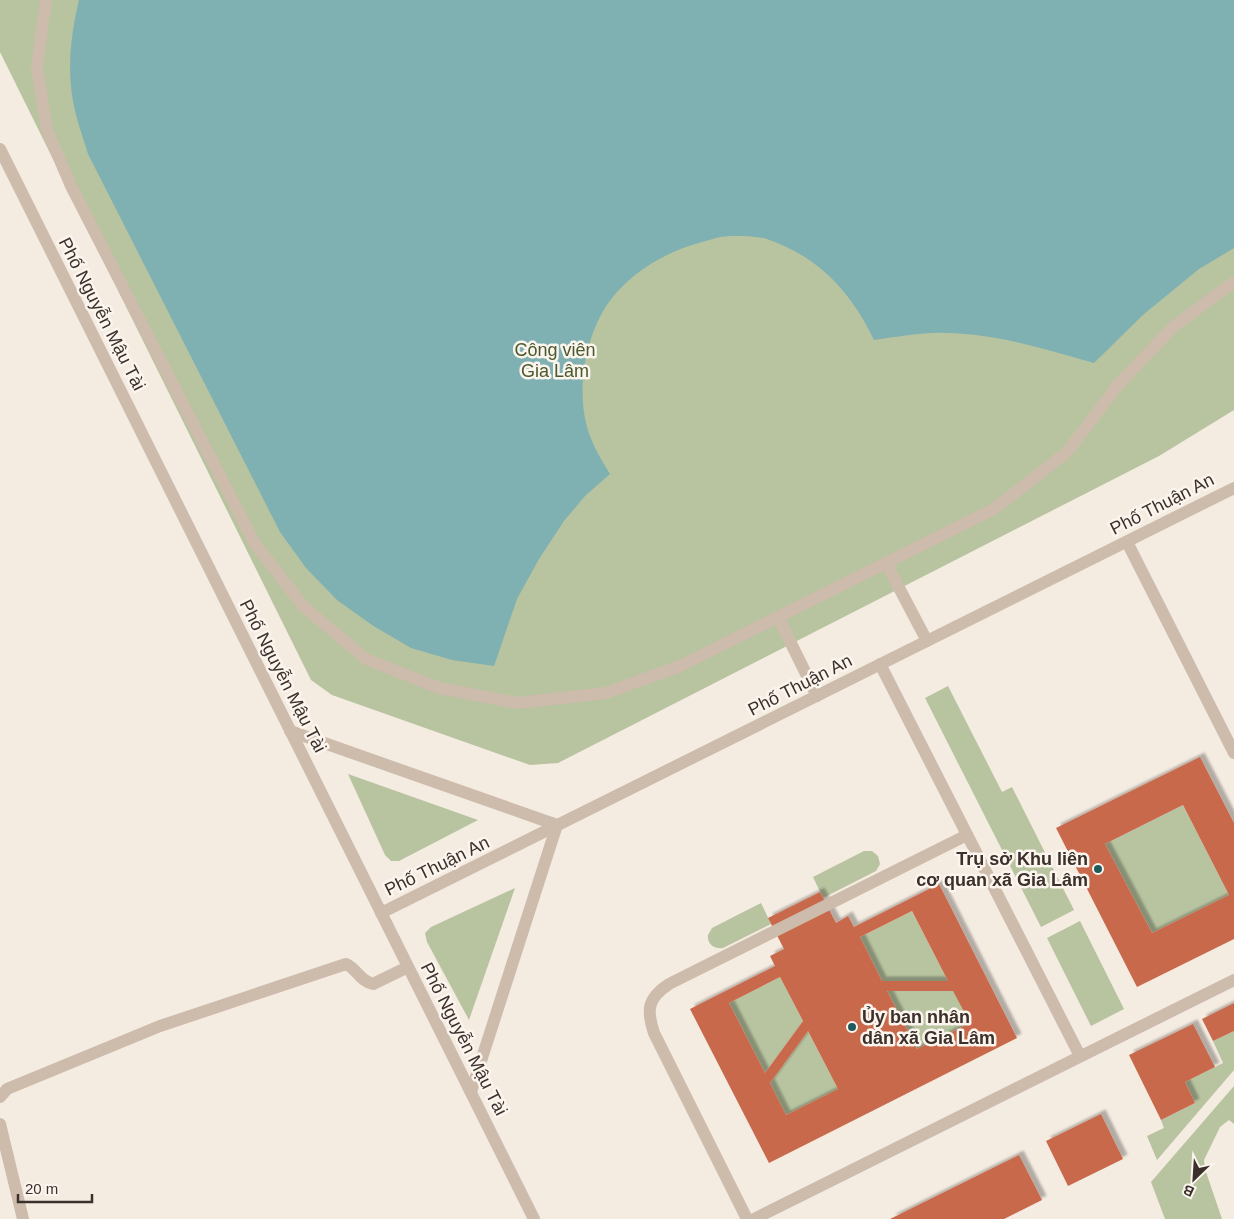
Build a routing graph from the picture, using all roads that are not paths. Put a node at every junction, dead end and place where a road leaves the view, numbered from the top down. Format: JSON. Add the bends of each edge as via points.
{"nodes":[{"id":1,"x":46,"y":0,"type":"edge"},
{"id":2,"x":0,"y":149,"type":"edge"},
{"id":3,"x":1234,"y":282,"type":"edge"},
{"id":4,"x":1234,"y":488,"type":"edge"},
{"id":5,"x":1126,"y":542,"type":"junction"},
{"id":6,"x":886,"y":563,"type":"junction"},
{"id":7,"x":778,"y":618,"type":"junction"},
{"id":8,"x":927,"y":641,"type":"junction"},
{"id":9,"x":880,"y":664,"type":"junction"},
{"id":10,"x":817,"y":696,"type":"junction"},
{"id":11,"x":290,"y":731,"type":"junction"},
{"id":12,"x":1234,"y":754,"type":"edge"},
{"id":13,"x":557,"y":825,"type":"junction"},
{"id":14,"x":967,"y":835,"type":"junction"},
{"id":15,"x":381,"y":913,"type":"junction"},
{"id":16,"x":408,"y":967,"type":"junction"},
{"id":17,"x":1234,"y":980,"type":"edge"},
{"id":18,"x":1080,"y":1056,"type":"junction"},
{"id":19,"x":471,"y":1092,"type":"junction"},
{"id":20,"x":0,"y":1096,"type":"edge"},
{"id":21,"x":0,"y":1124,"type":"edge"},
{"id":22,"x":23,"y":1219,"type":"edge"},
{"id":23,"x":534,"y":1219,"type":"edge"},
{"id":24,"x":747,"y":1219,"type":"edge"},
{"id":25,"x":754,"y":1219,"type":"edge"}],
"edges":[{"from":1,"to":7,"type":"street","via":[[37,67],[47,130],[64,170],[255,544],[304,607],[366,658],[439,688],[517,703],[606,693],[680,666]]},
{"from":2,"to":11,"type":"street","name":"Phố Nguyễn Mậu Tài"},
{"from":3,"to":6,"type":"street","via":[[1173,326],[1118,384],[1059,458],[994,509]]},
{"from":4,"to":5,"type":"street","name":"Phố Thuận An"},
{"from":5,"to":8,"type":"street","name":"Phố Thuận An"},
{"from":5,"to":12,"type":"street"},
{"from":6,"to":7,"type":"street"},
{"from":6,"to":8,"type":"street"},
{"from":7,"to":10,"type":"street"},
{"from":8,"to":9,"type":"street","name":"Phố Thuận An"},
{"from":9,"to":10,"type":"street","name":"Phố Thuận An"},
{"from":9,"to":14,"type":"street"},
{"from":10,"to":13,"type":"street","name":"Phố Thuận An"},
{"from":11,"to":13,"type":"street"},
{"from":11,"to":15,"type":"street","name":"Phố Nguyễn Mậu Tài"},
{"from":13,"to":15,"type":"street","name":"Phố Thuận An"},
{"from":13,"to":19,"type":"street"},
{"from":14,"to":18,"type":"street"},
{"from":14,"to":24,"type":"street","via":[[670,984],[652,999],[649,1009],[654,1033]]},
{"from":15,"to":16,"type":"street","name":"Phố Nguyễn Mậu Tài"},
{"from":16,"to":19,"type":"street","name":"Phố Nguyễn Mậu Tài"},
{"from":16,"to":20,"type":"street","via":[[373,984],[362,979],[346,964],[160,1026],[7,1089]]},
{"from":17,"to":18,"type":"street"},
{"from":18,"to":25,"type":"street"},
{"from":19,"to":23,"type":"street","name":"Phố Nguyễn Mậu Tài"},
{"from":21,"to":22,"type":"street"}]}
